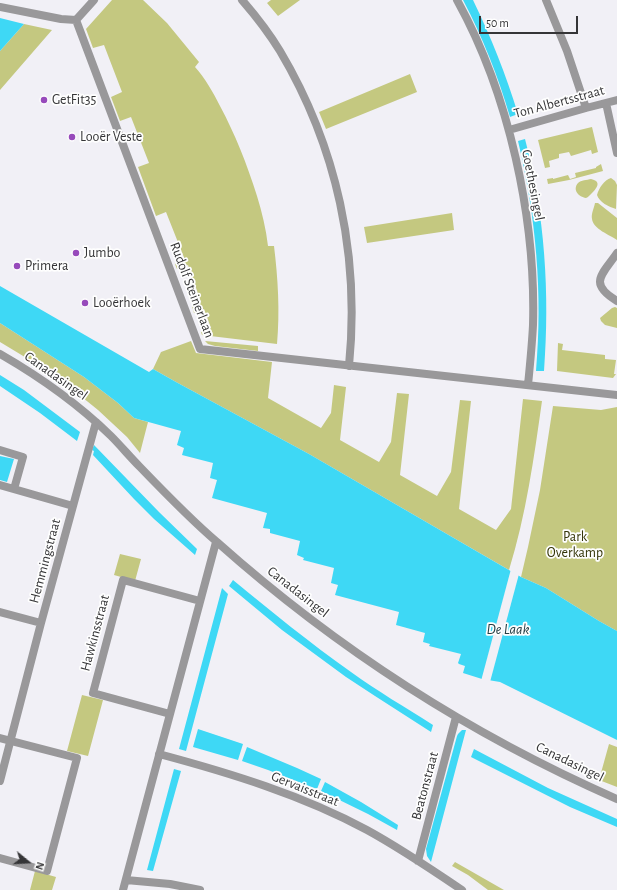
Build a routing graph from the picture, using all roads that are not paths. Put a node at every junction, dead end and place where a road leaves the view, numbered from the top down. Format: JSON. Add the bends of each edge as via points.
{"nodes":[{"id":1,"x":94,"y":0,"type":"edge"},
{"id":2,"x":242,"y":0,"type":"edge"},
{"id":3,"x":457,"y":0,"type":"edge"},
{"id":4,"x":546,"y":0,"type":"edge"},
{"id":5,"x":0,"y":7,"type":"edge"},
{"id":6,"x":76,"y":20,"type":"junction"},
{"id":7,"x":617,"y":100,"type":"edge"},
{"id":8,"x":606,"y":103,"type":"junction"},
{"id":9,"x":586,"y":108,"type":"junction"},
{"id":10,"x":509,"y":130,"type":"junction"},
{"id":11,"x":617,"y":152,"type":"edge"},
{"id":12,"x":617,"y":253,"type":"edge"},
{"id":13,"x":617,"y":301,"type":"edge"},
{"id":14,"x":0,"y":354,"type":"edge"},
{"id":15,"x":349,"y":366,"type":"junction"},
{"id":16,"x":528,"y":386,"type":"junction"},
{"id":17,"x":617,"y":396,"type":"edge"},
{"id":18,"x":96,"y":422,"type":"junction"},
{"id":19,"x":0,"y":450,"type":"edge"},
{"id":20,"x":0,"y":485,"type":"edge"},
{"id":21,"x":14,"y":489,"type":"junction"},
{"id":22,"x":73,"y":506,"type":"junction"},
{"id":23,"x":216,"y":542,"type":"junction"},
{"id":24,"x":200,"y":601,"type":"junction"},
{"id":25,"x":0,"y":612,"type":"edge"},
{"id":26,"x":41,"y":623,"type":"junction"},
{"id":27,"x":170,"y":714,"type":"junction"},
{"id":28,"x":456,"y":717,"type":"junction"},
{"id":29,"x":0,"y":738,"type":"edge"},
{"id":30,"x":11,"y":741,"type":"junction"},
{"id":31,"x":159,"y":754,"type":"junction"},
{"id":32,"x":0,"y":781,"type":"edge"},
{"id":33,"x":617,"y":799,"type":"edge"},
{"id":34,"x":0,"y":858,"type":"edge"},
{"id":35,"x":418,"y":861,"type":"junction"},
{"id":36,"x":126,"y":880,"type":"junction"},
{"id":37,"x":123,"y":890,"type":"edge"},
{"id":38,"x":200,"y":890,"type":"edge"},
{"id":39,"x":462,"y":890,"type":"edge"}],
"edges":[{"from":1,"to":6,"type":"street"},
{"from":2,"to":15,"type":"street","via":[[276,45],[299,86],[320,135],[336,184],[345,226],[350,270]]},
{"from":3,"to":10,"type":"street","name":"Goethesingel","via":[[483,54]]},
{"from":4,"to":9,"type":"street"},
{"from":5,"to":6,"type":"street"},
{"from":6,"to":15,"type":"street","name":"Rudolf Steinerlaan","via":[[200,349]]},
{"from":7,"to":8,"type":"street","name":"Ton Albertsstraat"},
{"from":8,"to":9,"type":"street","name":"Ton Albertsstraat"},
{"from":8,"to":11,"type":"street"},
{"from":9,"to":10,"type":"street","name":"Ton Albertsstraat"},
{"from":10,"to":16,"type":"street","name":"Goethesingel","via":[[523,192],[532,267],[533,325]]},
{"from":12,"to":13,"type":"street","via":[[601,274],[599,282]]},
{"from":14,"to":18,"type":"street","name":"Canadasingel","via":[[49,385]]},
{"from":15,"to":16,"type":"street","name":"Rudolf Steinerlaan"},
{"from":16,"to":17,"type":"street","name":"Rudolf Steinerlaan"},
{"from":18,"to":22,"type":"street","name":"Hemmingstraat"},
{"from":18,"to":23,"type":"street","name":"Canadasingel"},
{"from":19,"to":21,"type":"street","via":[[23,457]]},
{"from":20,"to":21,"type":"street","name":"Hemmingstraat"},
{"from":21,"to":22,"type":"street","name":"Hemmingstraat"},
{"from":22,"to":26,"type":"street","name":"Hemmingstraat"},
{"from":23,"to":24,"type":"street"},
{"from":23,"to":28,"type":"street","name":"Canadasingel","via":[[326,630],[389,675]]},
{"from":24,"to":27,"type":"street"},
{"from":24,"to":27,"type":"street","name":"Hawkinsstraat","via":[[123,580],[93,693]]},
{"from":25,"to":26,"type":"street","name":"Hemmingstraat"},
{"from":26,"to":30,"type":"street","name":"Hemmingstraat"},
{"from":27,"to":31,"type":"street"},
{"from":28,"to":33,"type":"street","name":"Canadasingel","via":[[502,744]]},
{"from":28,"to":35,"type":"street","name":"Beatonstraat"},
{"from":29,"to":30,"type":"street"},
{"from":30,"to":32,"type":"street","name":"Hemmingstraat"},
{"from":30,"to":34,"type":"street","via":[[77,758],[47,870]]},
{"from":31,"to":35,"type":"street","name":"Gervaisstraat","via":[[236,776],[313,805],[367,830]]},
{"from":31,"to":36,"type":"street"},
{"from":35,"to":39,"type":"street","name":"Gervaisstraat"},
{"from":36,"to":37,"type":"street"},
{"from":36,"to":38,"type":"street"}]}
